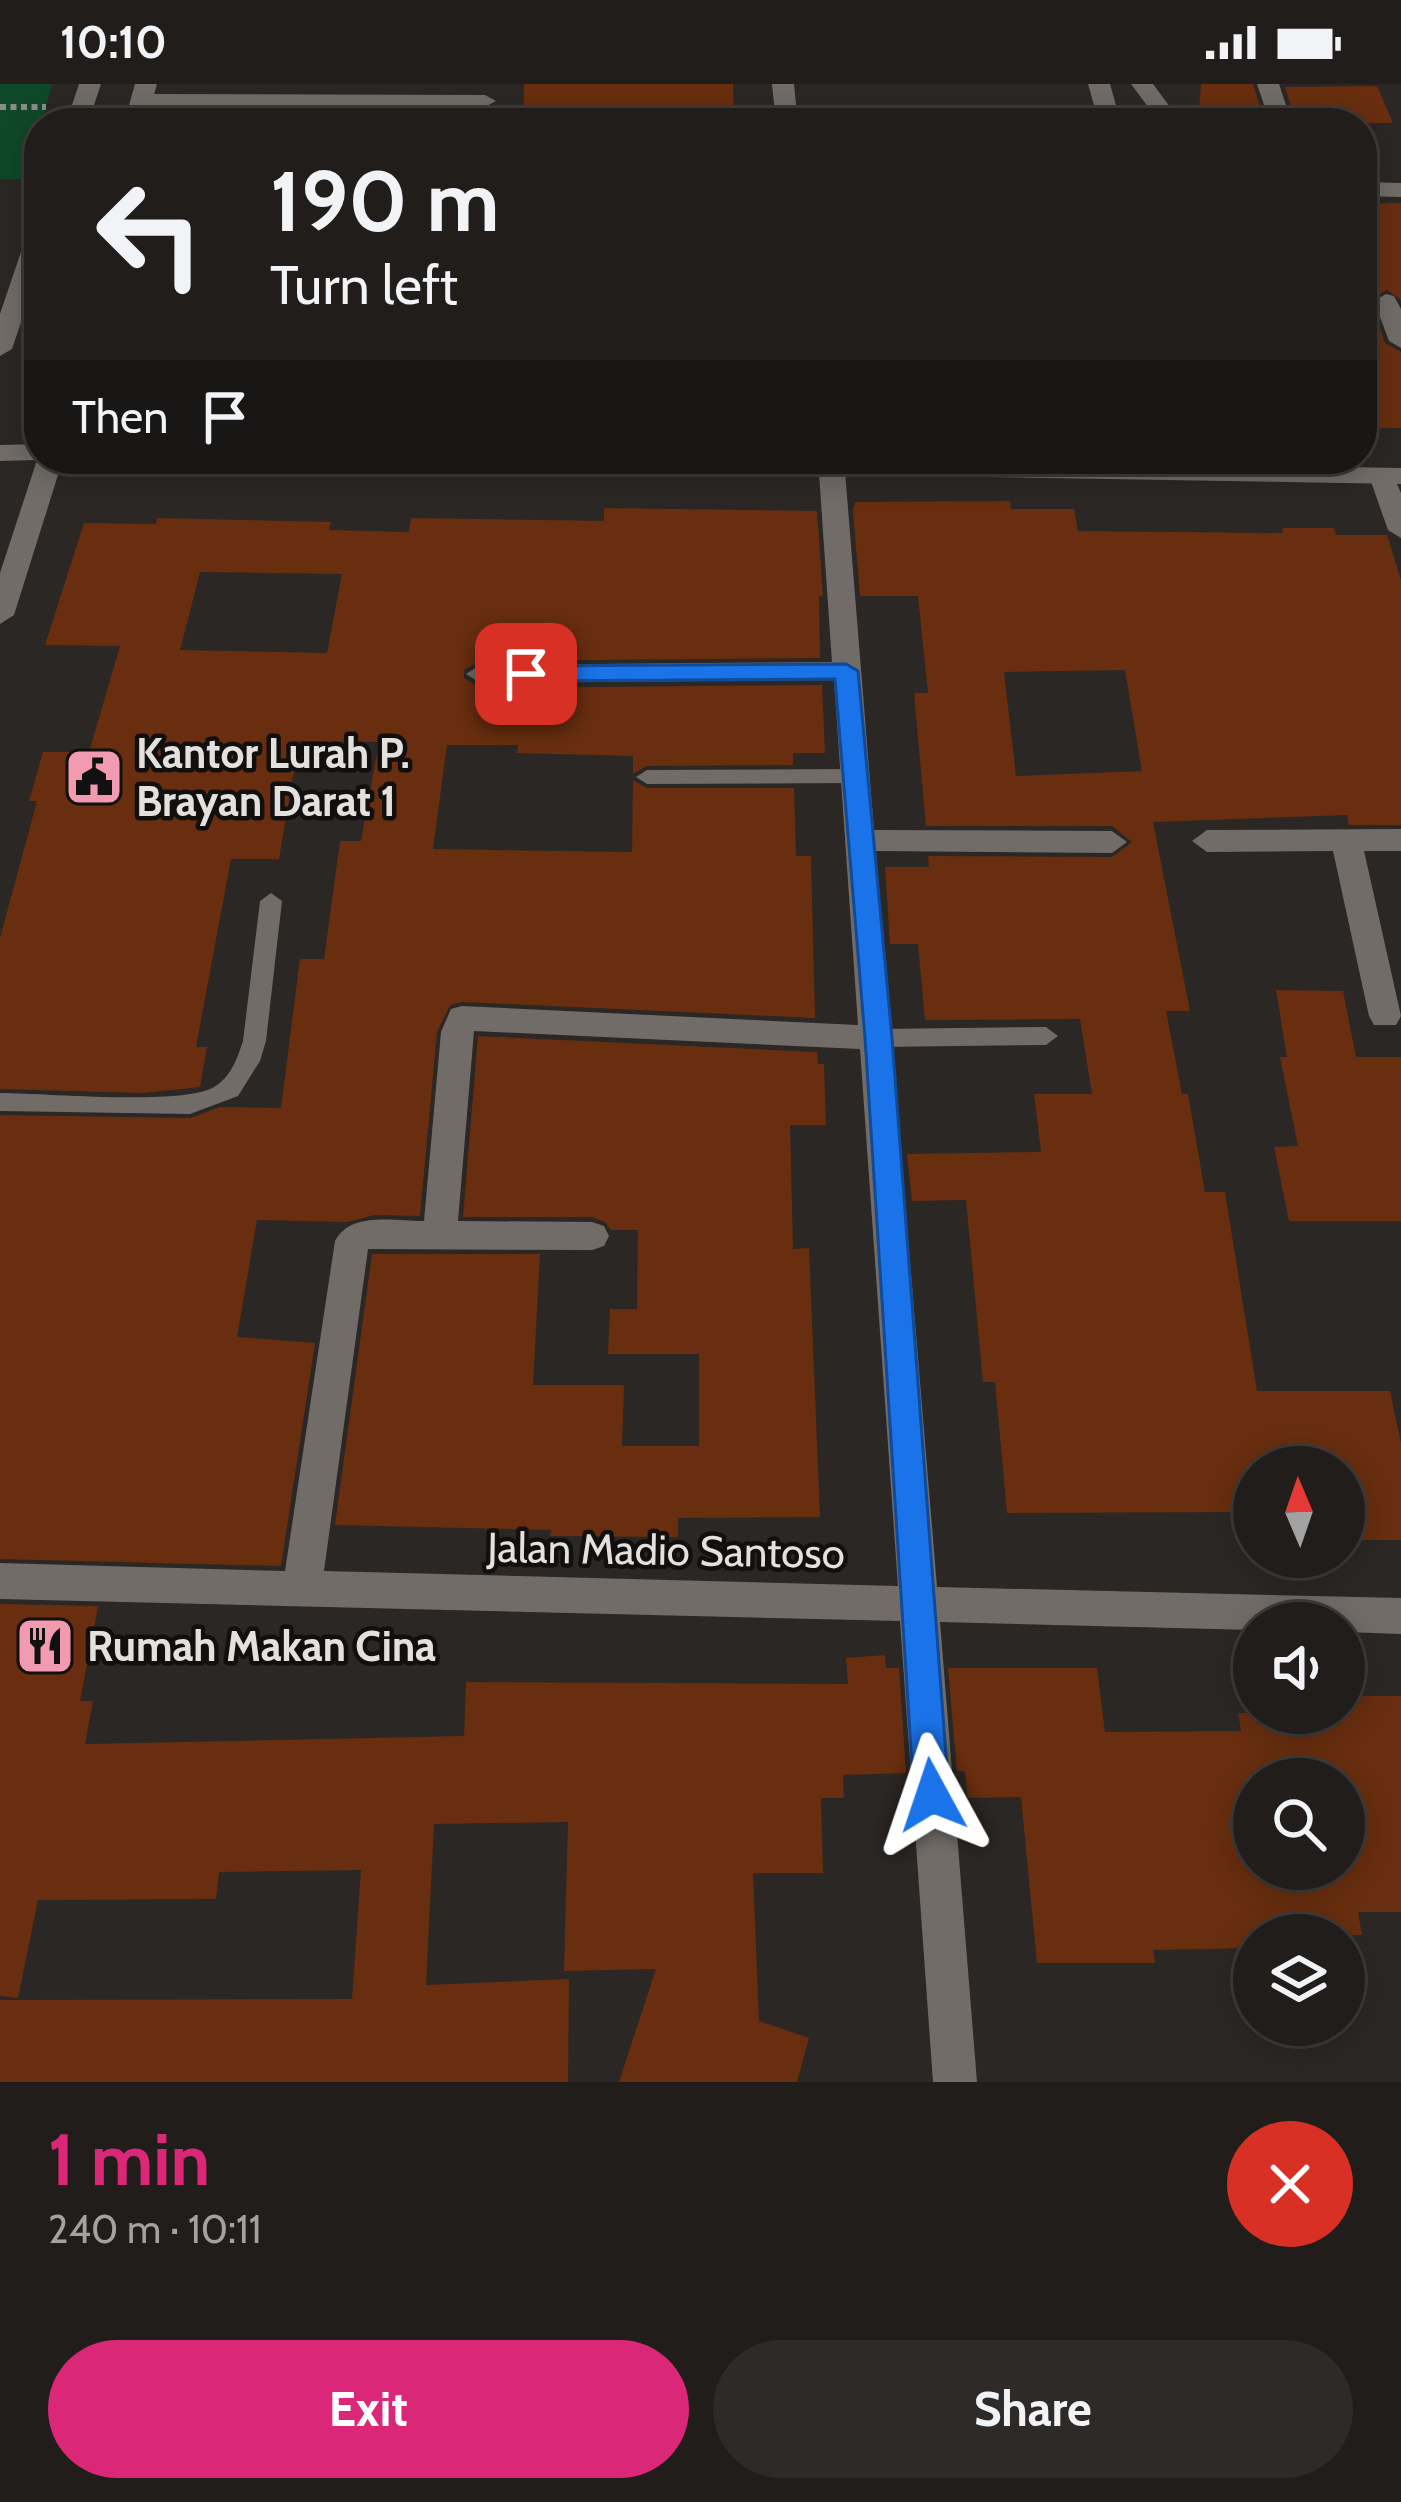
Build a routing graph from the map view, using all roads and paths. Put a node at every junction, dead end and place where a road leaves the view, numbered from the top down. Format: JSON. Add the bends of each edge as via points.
{"nodes":[{"id":1,"x":1142,"y":84,"type":"edge"},
{"id":2,"x":485,"y":101,"type":"dead end"},
{"id":3,"x":0,"y":107,"type":"edge"},
{"id":4,"x":52,"y":107,"type":"dead end"},
{"id":5,"x":139,"y":107,"type":"edge"},
{"id":6,"x":1160,"y":108,"type":"edge"},
{"id":7,"x":24,"y":278,"type":"edge"},
{"id":8,"x":1386,"y":301,"type":"dead end"},
{"id":9,"x":1401,"y":341,"type":"edge"},
{"id":10,"x":0,"y":349,"type":"edge"},
{"id":11,"x":45,"y":474,"type":"edge"},
{"id":12,"x":833,"y":474,"type":"edge"},
{"id":13,"x":1392,"y":476,"type":"edge"},
{"id":14,"x":1401,"y":530,"type":"edge"},
{"id":15,"x":0,"y":615,"type":"edge"},
{"id":16,"x":846,"y":671,"type":"junction"},
{"id":17,"x":480,"y":674,"type":"dead end"},
{"id":18,"x":855,"y":776,"type":"junction"},
{"id":19,"x":647,"y":777,"type":"dead end"},
{"id":20,"x":860,"y":839,"type":"junction"},
{"id":21,"x":1346,"y":840,"type":"junction"},
{"id":22,"x":1401,"y":840,"type":"edge"},
{"id":23,"x":1207,"y":841,"type":"dead end"},
{"id":24,"x":1112,"y":842,"type":"dead end"},
{"id":25,"x":271,"y":901,"type":"dead end"},
{"id":26,"x":1385,"y":1016,"type":"dead end"},
{"id":27,"x":1046,"y":1036,"type":"dead end"},
{"id":28,"x":878,"y":1038,"type":"junction"},
{"id":29,"x":0,"y":1102,"type":"edge"},
{"id":30,"x":440,"y":1234,"type":"junction"},
{"id":31,"x":592,"y":1236,"type":"dead end"},
{"id":32,"x":0,"y":1581,"type":"edge"},
{"id":33,"x":302,"y":1589,"type":"junction"},
{"id":34,"x":916,"y":1604,"type":"junction"},
{"id":35,"x":1401,"y":1616,"type":"edge"},
{"id":36,"x":956,"y":2082,"type":"edge"}],
"edges":[{"from":1,"to":6,"type":"street"},
{"from":2,"to":5,"type":"street"},
{"from":3,"to":4,"type":"path"},
{"from":7,"to":10,"type":"street"},
{"from":8,"to":9,"type":"street"},
{"from":11,"to":15,"type":"street"},
{"from":12,"to":16,"type":"street"},
{"from":13,"to":14,"type":"street"},
{"from":16,"to":17,"type":"street"},
{"from":16,"to":18,"type":"street"},
{"from":18,"to":19,"type":"lane"},
{"from":18,"to":20,"type":"street"},
{"from":20,"to":24,"type":"street"},
{"from":20,"to":28,"type":"street"},
{"from":21,"to":22,"type":"street"},
{"from":21,"to":23,"type":"street"},
{"from":21,"to":26,"type":"street"},
{"from":25,"to":29,"type":"lane","via":[[253,1050],[219,1097],[190,1105]]},
{"from":27,"to":28,"type":"lane"},
{"from":28,"to":30,"type":"street","via":[[462,1018]]},
{"from":28,"to":34,"type":"street"},
{"from":30,"to":31,"type":"street"},
{"from":30,"to":33,"type":"street","via":[[352,1241]]},
{"from":32,"to":33,"type":"street","name":"Jalan Madio Santoso"},
{"from":33,"to":34,"type":"street","name":"Jalan Madio Santoso"},
{"from":34,"to":35,"type":"street","name":"Jalan Madio Santoso"},
{"from":34,"to":36,"type":"street"}]}
